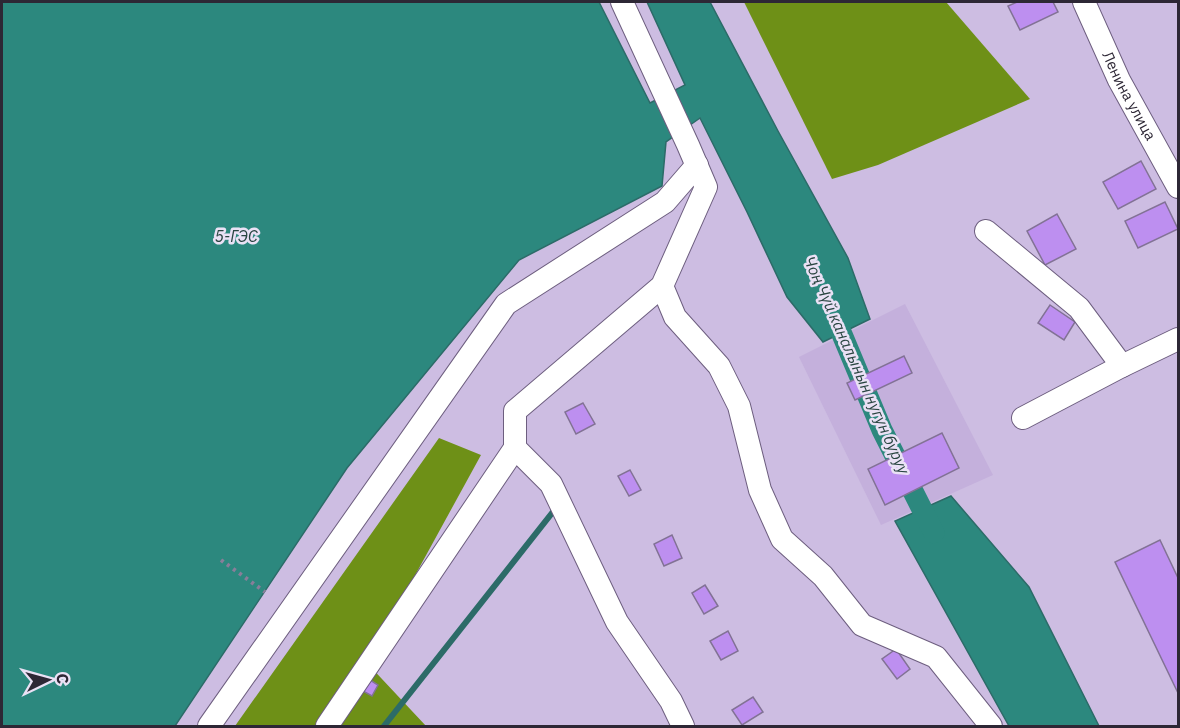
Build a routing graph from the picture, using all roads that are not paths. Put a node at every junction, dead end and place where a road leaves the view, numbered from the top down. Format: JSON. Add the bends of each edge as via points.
{"nodes":[{"id":1,"x":622,"y":2,"type":"edge"},
{"id":2,"x":1084,"y":2,"type":"edge"},
{"id":3,"x":693,"y":155,"type":"junction"},
{"id":4,"x":1179,"y":187,"type":"edge"},
{"id":5,"x":986,"y":231,"type":"dead end"},
{"id":6,"x":662,"y":286,"type":"junction"},
{"id":7,"x":1176,"y":349,"type":"edge"},
{"id":8,"x":1122,"y":366,"type":"junction"},
{"id":9,"x":1023,"y":418,"type":"dead end"},
{"id":10,"x":515,"y":448,"type":"junction"},
{"id":11,"x":209,"y":726,"type":"edge"},
{"id":12,"x":327,"y":726,"type":"edge"},
{"id":13,"x":682,"y":726,"type":"edge"},
{"id":14,"x":991,"y":726,"type":"edge"}],
"edges":[{"from":1,"to":3,"type":"street"},
{"from":2,"to":4,"type":"street","name":"Ленина улица","via":[[1119,80]]},
{"from":3,"to":6,"type":"street","via":[[706,187]]},
{"from":3,"to":11,"type":"street","via":[[665,202],[506,304]]},
{"from":5,"to":8,"type":"street","via":[[1079,308]]},
{"from":6,"to":10,"type":"street","via":[[515,411]]},
{"from":6,"to":14,"type":"street","via":[[675,317],[719,366],[740,406],[760,490],[782,539],[823,576],[862,625],[936,657]]},
{"from":7,"to":8,"type":"street"},
{"from":8,"to":9,"type":"street"},
{"from":10,"to":12,"type":"street"},
{"from":10,"to":13,"type":"street","via":[[551,484],[617,622],[671,701]]}]}
